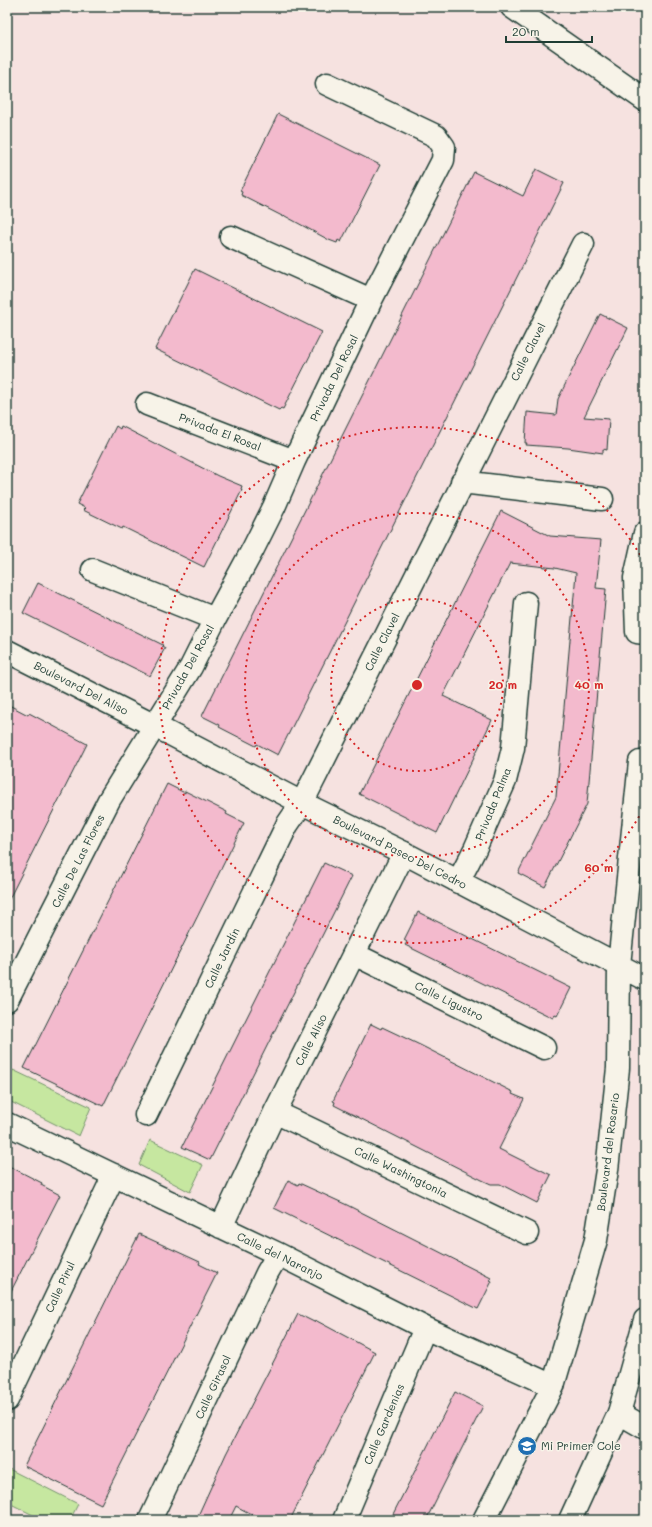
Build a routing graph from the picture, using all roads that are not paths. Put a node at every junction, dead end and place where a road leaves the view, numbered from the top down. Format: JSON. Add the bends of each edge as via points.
{"nodes":[{"id":1,"x":512,"y":7,"type":"edge"},
{"id":2,"x":327,"y":84,"type":"dead end"},
{"id":3,"x":645,"y":100,"type":"edge"},
{"id":4,"x":231,"y":236,"type":"dead end"},
{"id":5,"x":583,"y":244,"type":"dead end"},
{"id":6,"x":371,"y":300,"type":"junction"},
{"id":7,"x":147,"y":404,"type":"dead end"},
{"id":8,"x":294,"y":461,"type":"junction"},
{"id":9,"x":462,"y":482,"type":"junction"},
{"id":10,"x":602,"y":499,"type":"dead end"},
{"id":11,"x":645,"y":533,"type":"edge"},
{"id":12,"x":93,"y":570,"type":"dead end"},
{"id":13,"x":526,"y":603,"type":"dead end"},
{"id":14,"x":215,"y":619,"type":"junction"},
{"id":15,"x":645,"y":633,"type":"edge"},
{"id":16,"x":7,"y":651,"type":"edge"},
{"id":17,"x":155,"y":726,"type":"junction"},
{"id":18,"x":640,"y":762,"type":"dead end"},
{"id":19,"x":302,"y":803,"type":"junction"},
{"id":20,"x":404,"y":853,"type":"junction"},
{"id":21,"x":458,"y":882,"type":"junction"},
{"id":22,"x":354,"y":954,"type":"junction"},
{"id":23,"x":619,"y":965,"type":"junction"},
{"id":24,"x":645,"y":979,"type":"edge"},
{"id":25,"x":7,"y":1000,"type":"edge"},
{"id":26,"x":544,"y":1048,"type":"dead end"},
{"id":27,"x":275,"y":1112,"type":"junction"},
{"id":28,"x":146,"y":1115,"type":"dead end"},
{"id":29,"x":7,"y":1124,"type":"edge"},
{"id":30,"x":114,"y":1175,"type":"junction"},
{"id":31,"x":221,"y":1227,"type":"junction"},
{"id":32,"x":527,"y":1233,"type":"dead end"},
{"id":33,"x":278,"y":1254,"type":"junction"},
{"id":34,"x":645,"y":1320,"type":"edge"},
{"id":35,"x":425,"y":1328,"type":"junction"},
{"id":36,"x":553,"y":1386,"type":"junction"},
{"id":37,"x":7,"y":1400,"type":"edge"},
{"id":38,"x":619,"y":1413,"type":"junction"},
{"id":39,"x":645,"y":1428,"type":"edge"},
{"id":40,"x":150,"y":1520,"type":"edge"},
{"id":41,"x":344,"y":1520,"type":"edge"},
{"id":42,"x":484,"y":1520,"type":"edge"},
{"id":43,"x":570,"y":1520,"type":"edge"}],
"edges":[{"from":1,"to":3,"type":"street"},
{"from":2,"to":6,"type":"street","name":"Privada Del Rosal","via":[[436,136],[444,147],[443,160]]},
{"from":4,"to":6,"type":"street"},
{"from":5,"to":9,"type":"street","name":"Calle Clavel"},
{"from":6,"to":8,"type":"street","name":"Privada Del Rosal"},
{"from":7,"to":8,"type":"street","name":"Privada El Rosal"},
{"from":8,"to":14,"type":"street","name":"Privada Del Rosal","via":[[274,507]]},
{"from":9,"to":10,"type":"street"},
{"from":9,"to":19,"type":"street","name":"Calle Clavel"},
{"from":11,"to":15,"type":"street","via":[[635,578],[637,632]]},
{"from":12,"to":14,"type":"street"},
{"from":13,"to":21,"type":"street","name":"Privada Palma","via":[[512,754],[505,781]]},
{"from":14,"to":17,"type":"street","name":"Privada Del Rosal","via":[[191,667]]},
{"from":16,"to":17,"type":"street","name":"Boulevard Del Aliso"},
{"from":17,"to":19,"type":"street","name":"Boulevard Paseo Del Cedro"},
{"from":17,"to":25,"type":"street","name":"Calle De Las Flores","via":[[109,800]]},
{"from":18,"to":23,"type":"street","name":"Boulevard del Rosario"},
{"from":19,"to":20,"type":"street","name":"Boulevard Paseo Del Cedro"},
{"from":19,"to":28,"type":"street","name":"Calle Jardín","via":[[287,825]]},
{"from":20,"to":21,"type":"street","name":"Boulevard Paseo Del Cedro"},
{"from":20,"to":22,"type":"street","name":"Calle Aliso"},
{"from":21,"to":23,"type":"street","name":"Boulevard Paseo Del Cedro"},
{"from":22,"to":26,"type":"street","name":"Calle Ligustro"},
{"from":22,"to":27,"type":"street","name":"Calle Aliso"},
{"from":23,"to":24,"type":"street","name":"Boulevard Paseo Del Cedro"},
{"from":23,"to":36,"type":"street","name":"Boulevard del Rosario","via":[[618,1068],[607,1170],[596,1240]]},
{"from":27,"to":31,"type":"street","name":"Calle Aliso"},
{"from":27,"to":32,"type":"street","name":"Calle Washingtonia"},
{"from":29,"to":30,"type":"street","name":"Calle del Naranjo"},
{"from":30,"to":31,"type":"street","name":"Calle del Naranjo"},
{"from":30,"to":37,"type":"street","name":"Calle Pirul"},
{"from":31,"to":33,"type":"street","name":"Calle del Naranjo"},
{"from":33,"to":35,"type":"street","name":"Calle del Naranjo"},
{"from":33,"to":40,"type":"street","name":"Calle Girasol"},
{"from":34,"to":38,"type":"street"},
{"from":35,"to":36,"type":"street","name":"Calle del Naranjo"},
{"from":35,"to":41,"type":"street","name":"Calle Gardenias"},
{"from":36,"to":42,"type":"street","name":"Boulevard del Rosario"},
{"from":38,"to":39,"type":"street"},
{"from":38,"to":43,"type":"street"}]}
